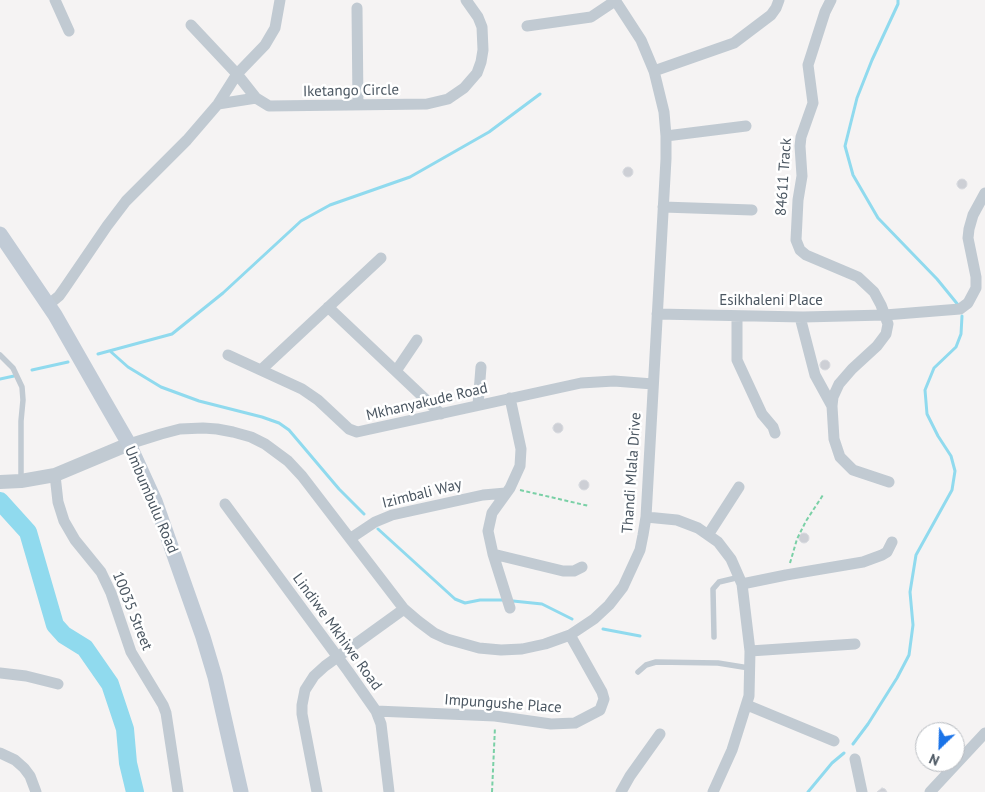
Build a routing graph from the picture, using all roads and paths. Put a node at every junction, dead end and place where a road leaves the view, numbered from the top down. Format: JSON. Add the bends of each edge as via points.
{"nodes":[{"id":1,"x":55,"y":0,"type":"edge"},
{"id":2,"x":280,"y":0,"type":"edge"},
{"id":3,"x":466,"y":0,"type":"edge"},
{"id":4,"x":615,"y":0,"type":"edge"},
{"id":5,"x":779,"y":0,"type":"edge"},
{"id":6,"x":831,"y":0,"type":"edge"},
{"id":7,"x":356,"y":8,"type":"dead end"},
{"id":8,"x":191,"y":25,"type":"dead end"},
{"id":9,"x":527,"y":26,"type":"dead end"},
{"id":10,"x":69,"y":32,"type":"dead end"},
{"id":11,"x":654,"y":71,"type":"junction"},
{"id":12,"x":237,"y":74,"type":"junction"},
{"id":13,"x":256,"y":98,"type":"junction"},
{"id":14,"x":218,"y":104,"type":"junction"},
{"id":15,"x":358,"y":105,"type":"junction"},
{"id":16,"x":746,"y":126,"type":"dead end"},
{"id":17,"x":666,"y":136,"type":"junction"},
{"id":18,"x":985,"y":193,"type":"edge"},
{"id":19,"x":663,"y":207,"type":"junction"},
{"id":20,"x":752,"y":210,"type":"dead end"},
{"id":21,"x":0,"y":234,"type":"edge"},
{"id":22,"x":381,"y":258,"type":"dead end"},
{"id":23,"x":48,"y":305,"type":"junction"},
{"id":24,"x":328,"y":307,"type":"junction"},
{"id":25,"x":657,"y":314,"type":"junction"},
{"id":26,"x":885,"y":315,"type":"junction"},
{"id":27,"x":737,"y":317,"type":"junction"},
{"id":28,"x":800,"y":317,"type":"junction"},
{"id":29,"x":417,"y":340,"type":"dead end"},
{"id":30,"x":0,"y":355,"type":"edge"},
{"id":31,"x":228,"y":355,"type":"dead end"},
{"id":32,"x":481,"y":367,"type":"dead end"},
{"id":33,"x":262,"y":369,"type":"junction"},
{"id":34,"x":396,"y":370,"type":"junction"},
{"id":35,"x":653,"y":384,"type":"junction"},
{"id":36,"x":510,"y":398,"type":"junction"},
{"id":37,"x":478,"y":405,"type":"junction"},
{"id":38,"x":832,"y":406,"type":"junction"},
{"id":39,"x":441,"y":414,"type":"junction"},
{"id":40,"x":775,"y":433,"type":"dead end"},
{"id":41,"x":129,"y":444,"type":"junction"},
{"id":42,"x":55,"y":475,"type":"junction"},
{"id":43,"x":21,"y":481,"type":"junction"},
{"id":44,"x":0,"y":482,"type":"edge"},
{"id":45,"x":889,"y":482,"type":"dead end"},
{"id":46,"x":739,"y":486,"type":"dead end"},
{"id":47,"x":508,"y":490,"type":"junction"},
{"id":48,"x":823,"y":495,"type":"dead end"},
{"id":49,"x":225,"y":504,"type":"dead end"},
{"id":50,"x":589,"y":506,"type":"dead end"},
{"id":51,"x":646,"y":517,"type":"junction"},
{"id":52,"x":708,"y":535,"type":"junction"},
{"id":53,"x":351,"y":538,"type":"junction"},
{"id":54,"x":892,"y":542,"type":"dead end"},
{"id":55,"x":493,"y":554,"type":"junction"},
{"id":56,"x":582,"y":567,"type":"dead end"},
{"id":57,"x":786,"y":575,"type":"junction"},
{"id":58,"x":741,"y":581,"type":"junction"},
{"id":59,"x":510,"y":608,"type":"dead end"},
{"id":60,"x":404,"y":609,"type":"junction"},
{"id":61,"x":570,"y":635,"type":"junction"},
{"id":62,"x":714,"y":637,"type":"dead end"},
{"id":63,"x":855,"y":644,"type":"dead end"},
{"id":64,"x":750,"y":651,"type":"junction"},
{"id":65,"x":337,"y":657,"type":"junction"},
{"id":66,"x":749,"y":668,"type":"junction"},
{"id":67,"x":638,"y":672,"type":"dead end"},
{"id":68,"x":0,"y":673,"type":"edge"},
{"id":69,"x":58,"y":684,"type":"dead end"},
{"id":70,"x":748,"y":706,"type":"junction"},
{"id":71,"x":376,"y":711,"type":"junction"},
{"id":72,"x":495,"y":716,"type":"junction"},
{"id":73,"x":985,"y":733,"type":"edge"},
{"id":74,"x":660,"y":734,"type":"dead end"},
{"id":75,"x":834,"y":741,"type":"dead end"},
{"id":76,"x":0,"y":753,"type":"edge"},
{"id":77,"x":855,"y":758,"type":"dead end"},
{"id":78,"x":36,"y":792,"type":"edge"},
{"id":79,"x":178,"y":792,"type":"edge"},
{"id":80,"x":241,"y":792,"type":"edge"},
{"id":81,"x":317,"y":792,"type":"edge"},
{"id":82,"x":389,"y":792,"type":"edge"},
{"id":83,"x":492,"y":792,"type":"edge"},
{"id":84,"x":621,"y":792,"type":"edge"},
{"id":85,"x":713,"y":792,"type":"edge"},
{"id":86,"x":862,"y":792,"type":"edge"},
{"id":87,"x":930,"y":792,"type":"edge"}],
"edges":[{"from":1,"to":10,"type":"street"},
{"from":2,"to":12,"type":"street","via":[[277,18],[265,45]]},
{"from":3,"to":15,"type":"street","name":"Iketango Circle","via":[[482,27],[483,44],[477,73],[464,88],[448,99],[427,104]]},
{"from":4,"to":9,"type":"street","via":[[591,17]]},
{"from":4,"to":11,"type":"street","name":"Thandi Mlala Drive","via":[[641,40]]},
{"from":5,"to":11,"type":"street","via":[[771,15],[734,43]]},
{"from":6,"to":26,"type":"street","name":"84611 Track","via":[[808,65],[813,103],[801,137],[802,176],[796,240],[806,255],[851,273],[867,284]]},
{"from":7,"to":15,"type":"street"},
{"from":8,"to":12,"type":"street"},
{"from":11,"to":17,"type":"street","name":"Thandi Mlala Drive"},
{"from":12,"to":13,"type":"street"},
{"from":12,"to":14,"type":"street"},
{"from":13,"to":14,"type":"street"},
{"from":13,"to":15,"type":"street","name":"Iketango Circle","via":[[278,107]]},
{"from":14,"to":23,"type":"street","via":[[126,201],[59,296]]},
{"from":16,"to":17,"type":"street"},
{"from":17,"to":19,"type":"street","name":"Thandi Mlala Drive"},
{"from":18,"to":26,"type":"street","name":"Esikhaleni Place","via":[[969,229],[976,288],[968,303],[955,310]]},
{"from":19,"to":20,"type":"street"},
{"from":19,"to":25,"type":"street","name":"Thandi Mlala Drive"},
{"from":21,"to":23,"type":"main road","name":"Umbumbulu Road"},
{"from":22,"to":24,"type":"street"},
{"from":23,"to":41,"type":"main road","name":"Umbumbulu Road"},
{"from":24,"to":33,"type":"street"},
{"from":24,"to":34,"type":"street"},
{"from":25,"to":27,"type":"street","name":"Esikhaleni Place"},
{"from":25,"to":35,"type":"street","name":"Thandi Mlala Drive"},
{"from":26,"to":28,"type":"street","name":"Esikhaleni Place"},
{"from":26,"to":38,"type":"street","via":[[888,324],[886,334],[843,378]]},
{"from":27,"to":28,"type":"street","name":"Esikhaleni Place"},
{"from":27,"to":40,"type":"street","via":[[736,360],[762,414]]},
{"from":28,"to":38,"type":"street","via":[[815,375]]},
{"from":29,"to":34,"type":"street"},
{"from":30,"to":43,"type":"lane","via":[[13,368],[22,387]]},
{"from":31,"to":33,"type":"street","name":"Mkhanyakude Road"},
{"from":32,"to":37,"type":"street"},
{"from":33,"to":39,"type":"street","name":"Mkhanyakude Road","via":[[310,394],[349,429],[357,432]]},
{"from":34,"to":39,"type":"street"},
{"from":35,"to":36,"type":"street","name":"Mkhanyakude Road","via":[[581,382]]},
{"from":35,"to":51,"type":"street","name":"Thandi Mlala Drive"},
{"from":36,"to":37,"type":"street","name":"Mkhanyakude Road"},
{"from":36,"to":47,"type":"street","via":[[521,458],[516,477]]},
{"from":37,"to":39,"type":"street","name":"Mkhanyakude Road"},
{"from":38,"to":45,"type":"street","via":[[834,439],[840,457],[853,470]]},
{"from":41,"to":42,"type":"street"},
{"from":41,"to":53,"type":"street","name":"Thandi Mlala Drive","via":[[180,429],[217,429],[251,438],[288,461]]},
{"from":41,"to":80,"type":"main road","name":"Umbumbulu Road","via":[[155,501],[203,637],[225,716]]},
{"from":42,"to":43,"type":"street"},
{"from":42,"to":79,"type":"street","name":"10035 Street","via":[[64,521],[106,581],[131,652],[163,705]]},
{"from":43,"to":44,"type":"street"},
{"from":46,"to":52,"type":"street"},
{"from":47,"to":50,"type":"path"},
{"from":47,"to":53,"type":"street","name":"Izimbali Way","via":[[392,515]]},
{"from":47,"to":55,"type":"street","via":[[489,524]]},
{"from":48,"to":57,"type":"path","via":[[797,539]]},
{"from":49,"to":65,"type":"street","name":"Lindiwe Mkhiwe Road"},
{"from":51,"to":52,"type":"street","via":[[683,522]]},
{"from":51,"to":61,"type":"street","name":"Thandi Mlala Drive","via":[[640,550],[623,587],[594,619]]},
{"from":52,"to":58,"type":"street","via":[[725,550]]},
{"from":53,"to":60,"type":"street","name":"Thandi Mlala Drive"},
{"from":54,"to":57,"type":"street","via":[[887,552],[876,558]]},
{"from":55,"to":56,"type":"street","via":[[563,571]]},
{"from":55,"to":59,"type":"street"},
{"from":57,"to":58,"type":"street"},
{"from":58,"to":62,"type":"lane","via":[[719,582],[713,589]]},
{"from":58,"to":64,"type":"street"},
{"from":60,"to":61,"type":"street","name":"Thandi Mlala Drive","via":[[434,633],[479,648],[522,649]]},
{"from":60,"to":65,"type":"street"},
{"from":61,"to":72,"type":"street","name":"Impungushe Place","via":[[602,692],[604,702],[600,710],[575,723],[566,724]]},
{"from":63,"to":64,"type":"street"},
{"from":64,"to":66,"type":"street"},
{"from":65,"to":71,"type":"street","name":"Lindiwe Mkhiwe Road"},
{"from":65,"to":81,"type":"street","via":[[308,683],[303,697],[302,714]]},
{"from":66,"to":67,"type":"lane","via":[[718,662],[656,662]]},
{"from":66,"to":70,"type":"street"},
{"from":68,"to":69,"type":"street"},
{"from":70,"to":75,"type":"street"},
{"from":70,"to":85,"type":"street"},
{"from":71,"to":72,"type":"street","name":"Impungushe Place"},
{"from":71,"to":82,"type":"street","name":"Lindiwe Mkhiwe Road","via":[[381,724]]},
{"from":72,"to":83,"type":"path"},
{"from":73,"to":87,"type":"street"},
{"from":74,"to":84,"type":"street"},
{"from":76,"to":78,"type":"street","via":[[24,768]]},
{"from":77,"to":86,"type":"street"}]}
